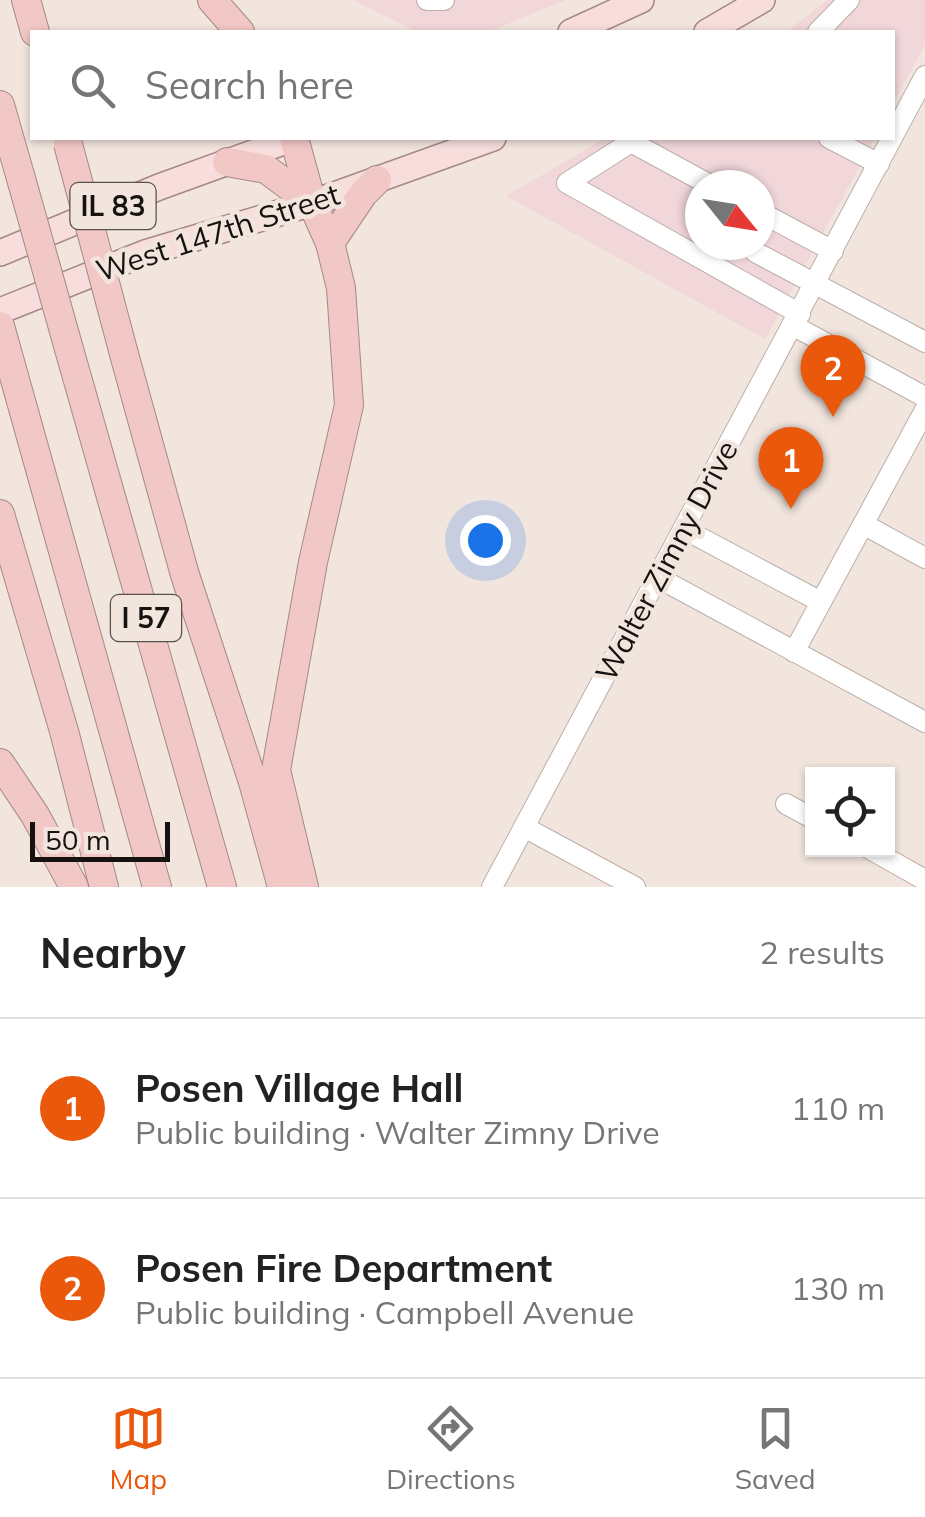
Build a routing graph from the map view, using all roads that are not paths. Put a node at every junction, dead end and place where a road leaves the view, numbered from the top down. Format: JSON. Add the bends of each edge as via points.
{"nodes":[{"id":1,"x":26,"y":0,"type":"edge"},
{"id":2,"x":212,"y":0,"type":"edge"},
{"id":3,"x":427,"y":0,"type":"edge"},
{"id":4,"x":444,"y":0,"type":"edge"},
{"id":5,"x":642,"y":0,"type":"edge"},
{"id":6,"x":762,"y":0,"type":"edge"},
{"id":7,"x":849,"y":0,"type":"edge"},
{"id":8,"x":34,"y":30,"type":"edge"},
{"id":9,"x":238,"y":30,"type":"edge"},
{"id":10,"x":575,"y":30,"type":"edge"},
{"id":11,"x":711,"y":30,"type":"edge"},
{"id":12,"x":820,"y":30,"type":"edge"},
{"id":13,"x":925,"y":76,"type":"edge"},
{"id":14,"x":0,"y":105,"type":"edge"},
{"id":15,"x":895,"y":133,"type":"edge"},
{"id":16,"x":288,"y":140,"type":"edge"},
{"id":17,"x":295,"y":140,"type":"edge"},
{"id":18,"x":487,"y":140,"type":"edge"},
{"id":19,"x":833,"y":140,"type":"edge"},
{"id":20,"x":892,"y":140,"type":"edge"},
{"id":21,"x":67,"y":141,"type":"edge"},
{"id":22,"x":226,"y":162,"type":"junction"},
{"id":23,"x":879,"y":164,"type":"junction"},
{"id":24,"x":685,"y":171,"type":"edge"},
{"id":25,"x":377,"y":180,"type":"junction"},
{"id":26,"x":312,"y":204,"type":"junction"},
{"id":27,"x":775,"y":220,"type":"edge"},
{"id":28,"x":330,"y":243,"type":"junction"},
{"id":29,"x":833,"y":251,"type":"junction"},
{"id":30,"x":0,"y":252,"type":"edge"},
{"id":31,"x":685,"y":253,"type":"edge"},
{"id":32,"x":696,"y":260,"type":"edge"},
{"id":33,"x":770,"y":260,"type":"edge"},
{"id":34,"x":815,"y":285,"type":"junction"},
{"id":35,"x":0,"y":311,"type":"edge"},
{"id":36,"x":797,"y":320,"type":"junction"},
{"id":37,"x":0,"y":326,"type":"edge"},
{"id":38,"x":925,"y":342,"type":"edge"},
{"id":39,"x":925,"y":397,"type":"edge"},
{"id":40,"x":925,"y":410,"type":"edge"},
{"id":41,"x":0,"y":514,"type":"edge"},
{"id":42,"x":863,"y":524,"type":"junction"},
{"id":43,"x":684,"y":529,"type":"junction"},
{"id":44,"x":925,"y":558,"type":"edge"},
{"id":45,"x":657,"y":577,"type":"junction"},
{"id":46,"x":821,"y":602,"type":"junction"},
{"id":47,"x":794,"y":652,"type":"junction"},
{"id":48,"x":925,"y":722,"type":"edge"},
{"id":49,"x":0,"y":762,"type":"edge"},
{"id":50,"x":786,"y":804,"type":"dead end"},
{"id":51,"x":805,"y":814,"type":"edge"},
{"id":52,"x":524,"y":827,"type":"junction"},
{"id":53,"x":883,"y":857,"type":"edge"},
{"id":54,"x":925,"y":880,"type":"edge"},
{"id":55,"x":74,"y":887,"type":"edge"},
{"id":56,"x":104,"y":887,"type":"edge"},
{"id":57,"x":157,"y":887,"type":"edge"},
{"id":58,"x":222,"y":887,"type":"edge"},
{"id":59,"x":282,"y":887,"type":"edge"},
{"id":60,"x":304,"y":887,"type":"edge"},
{"id":61,"x":492,"y":887,"type":"edge"},
{"id":62,"x":635,"y":887,"type":"edge"}],
"edges":[{"from":1,"to":8,"type":"highway"},
{"from":2,"to":9,"type":"highway"},
{"from":3,"to":4,"type":"street"},
{"from":5,"to":10,"type":"main road"},
{"from":6,"to":11,"type":"main road"},
{"from":7,"to":12,"type":"street"},
{"from":13,"to":15,"type":"street","name":"Walter Zimny Drive"},
{"from":14,"to":58,"type":"highway","number":"I 57","bridge":true},
{"from":16,"to":22,"type":"main road","name":"West 147th Street","number":"IL 83"},
{"from":17,"to":26,"type":"highway"},
{"from":18,"to":25,"type":"main road","name":"West 147th Street","number":"IL 83"},
{"from":19,"to":23,"type":"street"},
{"from":20,"to":23,"type":"street","name":"Walter Zimny Drive"},
{"from":21,"to":59,"type":"highway","bridge":true,"via":[[185,575]]},
{"from":22,"to":26,"type":"highway","via":[[266,169]]},
{"from":22,"to":30,"type":"main road","name":"West 147th Street","number":"IL 83"},
{"from":23,"to":29,"type":"street","name":"Walter Zimny Drive"},
{"from":24,"to":31,"type":"street","via":[[631,142],[567,183]]},
{"from":25,"to":26,"type":"main road","name":"West 147th Street","number":"IL 83"},
{"from":25,"to":28,"type":"highway"},
{"from":26,"to":28,"type":"highway"},
{"from":26,"to":35,"type":"main road","name":"West 147th Street","number":"IL 83","via":[[145,254]]},
{"from":27,"to":29,"type":"street"},
{"from":28,"to":60,"type":"highway","via":[[341,288],[349,405],[276,770]]},
{"from":29,"to":34,"type":"street","name":"Walter Zimny Drive"},
{"from":32,"to":36,"type":"street"},
{"from":33,"to":34,"type":"street"},
{"from":34,"to":36,"type":"street","name":"Walter Zimny Drive"},
{"from":34,"to":38,"type":"street"},
{"from":36,"to":39,"type":"street"},
{"from":36,"to":43,"type":"street","name":"Walter Zimny Drive"},
{"from":37,"to":57,"type":"highway","number":"I 57"},
{"from":40,"to":42,"type":"street"},
{"from":41,"to":56,"type":"highway"},
{"from":42,"to":44,"type":"street"},
{"from":42,"to":46,"type":"street"},
{"from":43,"to":45,"type":"street","name":"Walter Zimny Drive"},
{"from":43,"to":46,"type":"street"},
{"from":45,"to":47,"type":"street"},
{"from":45,"to":52,"type":"street","name":"Walter Zimny Drive"},
{"from":46,"to":47,"type":"street"},
{"from":47,"to":48,"type":"street"},
{"from":49,"to":55,"type":"highway"},
{"from":50,"to":51,"type":"street"},
{"from":52,"to":61,"type":"street","name":"Walter Zimny Drive"},
{"from":52,"to":62,"type":"street"},
{"from":53,"to":54,"type":"street"}]}
